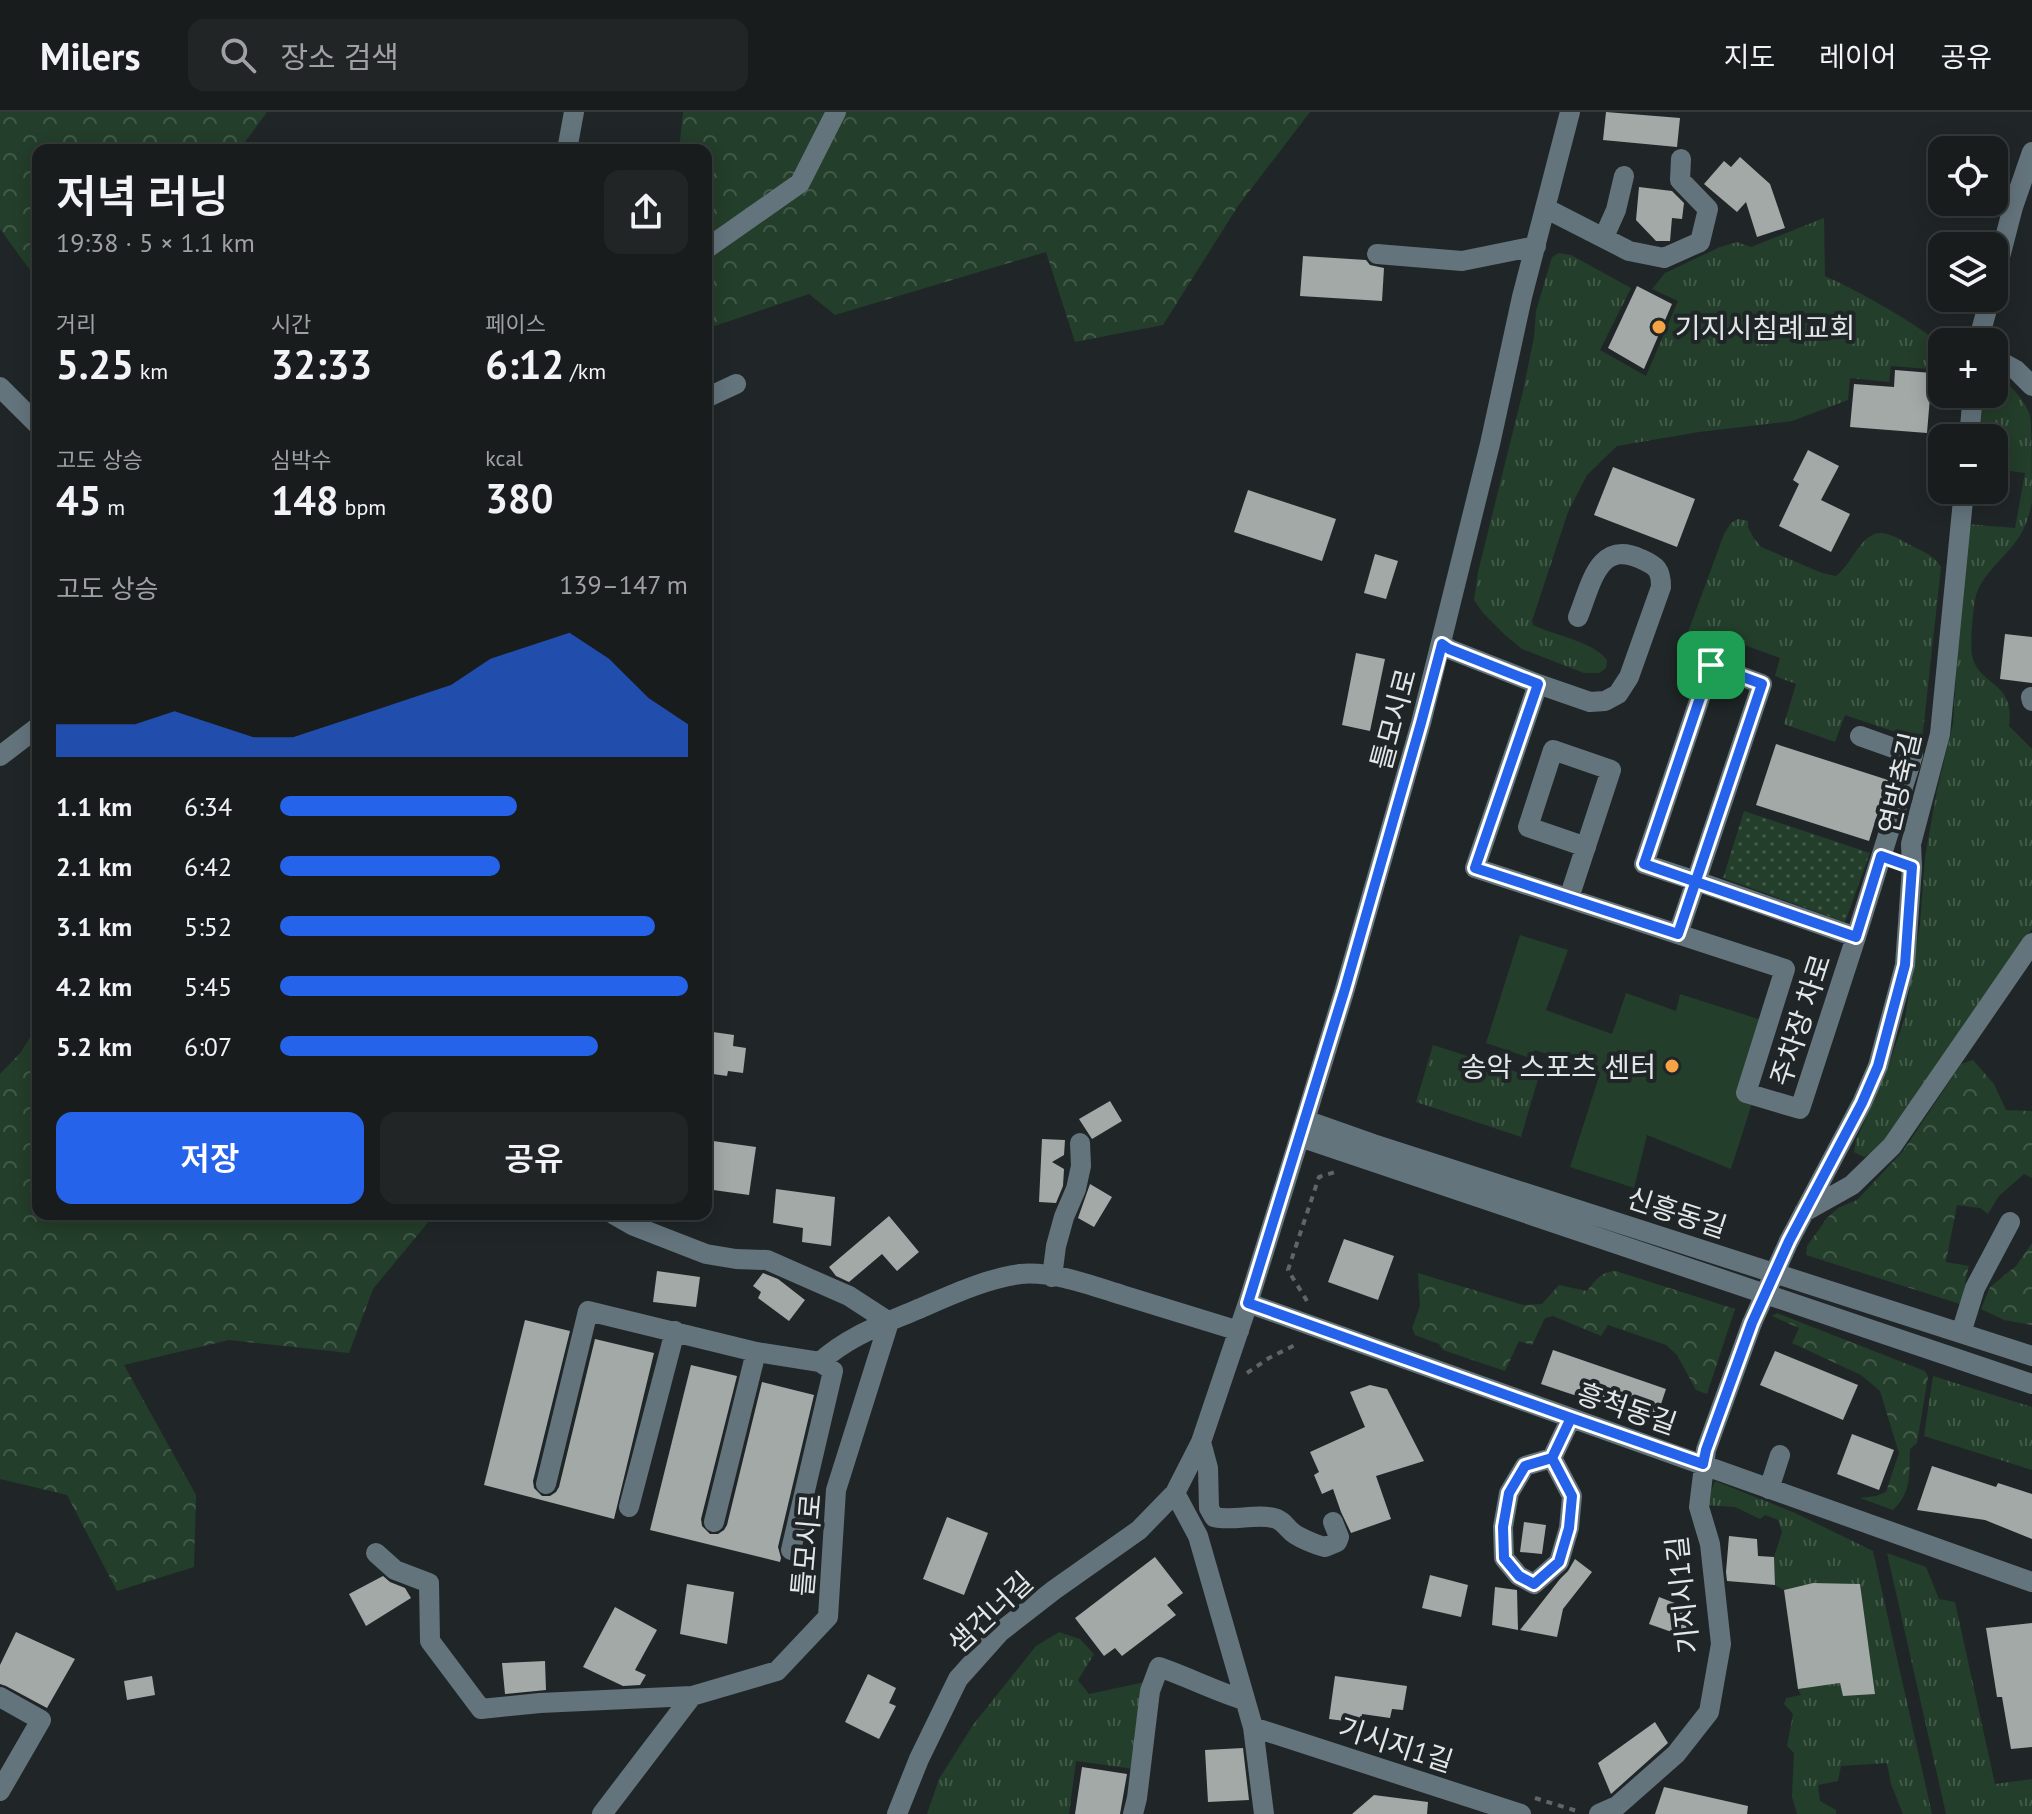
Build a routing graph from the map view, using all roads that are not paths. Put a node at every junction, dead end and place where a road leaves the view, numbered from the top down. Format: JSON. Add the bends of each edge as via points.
{"nodes":[{"id":1,"x":574,"y":112,"type":"edge"},
{"id":2,"x":836,"y":112,"type":"edge"},
{"id":3,"x":1570,"y":112,"type":"edge"},
{"id":4,"x":568,"y":144,"type":"edge"},
{"id":5,"x":2032,"y":152,"type":"edge"},
{"id":6,"x":1681,"y":159,"type":"dead end"},
{"id":7,"x":1624,"y":176,"type":"dead end"},
{"id":8,"x":1545,"y":208,"type":"junction"},
{"id":9,"x":2006,"y":232,"type":"edge"},
{"id":10,"x":1604,"y":237,"type":"junction"},
{"id":11,"x":712,"y":245,"type":"edge"},
{"id":12,"x":1536,"y":246,"type":"junction"},
{"id":13,"x":1377,"y":254,"type":"dead end"},
{"id":14,"x":2008,"y":366,"type":"edge"},
{"id":15,"x":736,"y":384,"type":"dead end"},
{"id":16,"x":2032,"y":386,"type":"edge"},
{"id":17,"x":0,"y":387,"type":"edge"},
{"id":18,"x":712,"y":395,"type":"edge"},
{"id":19,"x":32,"y":419,"type":"edge"},
{"id":20,"x":1963,"y":504,"type":"edge"},
{"id":21,"x":1578,"y":617,"type":"dead end"},
{"id":22,"x":1442,"y":644,"type":"junction"},
{"id":23,"x":1538,"y":684,"type":"junction"},
{"id":24,"x":32,"y":732,"type":"edge"},
{"id":25,"x":1860,"y":736,"type":"dead end"},
{"id":26,"x":0,"y":756,"type":"edge"},
{"id":27,"x":1586,"y":847,"type":"junction"},
{"id":28,"x":1881,"y":856,"type":"junction"},
{"id":29,"x":1912,"y":867,"type":"junction"},
{"id":30,"x":1696,"y":881,"type":"junction"},
{"id":31,"x":1569,"y":898,"type":"junction"},
{"id":32,"x":1678,"y":934,"type":"junction"},
{"id":33,"x":1856,"y":937,"type":"junction"},
{"id":34,"x":2032,"y":943,"type":"edge"},
{"id":35,"x":1302,"y":1128,"type":"junction"},
{"id":36,"x":1080,"y":1143,"type":"dead end"},
{"id":37,"x":1804,"y":1212,"type":"junction"},
{"id":38,"x":2010,"y":1222,"type":"dead end"},
{"id":39,"x":646,"y":1223,"type":"edge"},
{"id":40,"x":1052,"y":1277,"type":"junction"},
{"id":41,"x":1248,"y":1303,"type":"junction"},
{"id":42,"x":889,"y":1322,"type":"junction"},
{"id":43,"x":675,"y":1331,"type":"junction"},
{"id":44,"x":1239,"y":1331,"type":"junction"},
{"id":45,"x":1961,"y":1333,"type":"junction"},
{"id":46,"x":756,"y":1352,"type":"junction"},
{"id":47,"x":2032,"y":1356,"type":"edge"},
{"id":48,"x":820,"y":1362,"type":"junction"},
{"id":49,"x":2032,"y":1384,"type":"edge"},
{"id":50,"x":1571,"y":1418,"type":"junction"},
{"id":51,"x":1201,"y":1442,"type":"junction"},
{"id":52,"x":1780,"y":1455,"type":"dead end"},
{"id":53,"x":1552,"y":1458,"type":"junction"},
{"id":54,"x":1703,"y":1464,"type":"junction"},
{"id":55,"x":546,"y":1484,"type":"dead end"},
{"id":56,"x":1769,"y":1489,"type":"junction"},
{"id":57,"x":1175,"y":1493,"type":"junction"},
{"id":58,"x":629,"y":1507,"type":"dead end"},
{"id":59,"x":714,"y":1522,"type":"dead end"},
{"id":60,"x":1333,"y":1522,"type":"dead end"},
{"id":61,"x":791,"y":1550,"type":"dead end"},
{"id":62,"x":376,"y":1553,"type":"dead end"},
{"id":63,"x":2032,"y":1582,"type":"edge"},
{"id":64,"x":692,"y":1696,"type":"junction"},
{"id":65,"x":0,"y":1697,"type":"edge"},
{"id":66,"x":1244,"y":1700,"type":"junction"},
{"id":67,"x":1253,"y":1727,"type":"junction"},
{"id":68,"x":0,"y":1791,"type":"edge"},
{"id":69,"x":1522,"y":1804,"type":"edge"},
{"id":70,"x":602,"y":1814,"type":"edge"},
{"id":71,"x":897,"y":1814,"type":"edge"},
{"id":72,"x":1133,"y":1814,"type":"edge"},
{"id":73,"x":1264,"y":1814,"type":"edge"},
{"id":74,"x":1599,"y":1814,"type":"edge"}],
"edges":[{"from":1,"to":4,"type":"street"},
{"from":2,"to":11,"type":"street","via":[[800,183]]},
{"from":3,"to":8,"type":"street","name":"틀모시로"},
{"from":5,"to":9,"type":"street"},
{"from":6,"to":10,"type":"street","via":[[1680,180],[1708,209],[1700,242],[1664,258],[1629,251]]},
{"from":7,"to":10,"type":"street"},
{"from":8,"to":10,"type":"street"},
{"from":8,"to":12,"type":"street","name":"틀모시로"},
{"from":12,"to":13,"type":"street","via":[[1462,261]]},
{"from":12,"to":22,"type":"street","name":"틀모시로"},
{"from":14,"to":16,"type":"street"},
{"from":15,"to":18,"type":"street"},
{"from":17,"to":19,"type":"street"},
{"from":20,"to":29,"type":"street","name":"연방축길","via":[[1940,734],[1911,844]]},
{"from":21,"to":23,"type":"street","via":[[1604,559],[1619,552],[1651,563],[1661,573],[1661,587],[1618,694],[1590,702]]},
{"from":22,"to":23,"type":"street"},
{"from":22,"to":35,"type":"street","name":"틀모시로"},
{"from":23,"to":31,"type":"street","name":"주차장 차로","via":[[1475,868]]},
{"from":24,"to":26,"type":"street"},
{"from":25,"to":28,"type":"street","name":"주차장 차로","via":[[1913,755]]},
{"from":27,"to":27,"type":"street","via":[[1611,770],[1553,750],[1528,827]]},
{"from":27,"to":31,"type":"street"},
{"from":28,"to":29,"type":"street"},
{"from":28,"to":33,"type":"street","name":"주차장 차로"},
{"from":29,"to":37,"type":"street","name":"연방축길","via":[[1905,965],[1878,1066]]},
{"from":30,"to":30,"type":"street","name":"주차장 차로","via":[[1762,684],[1711,665],[1644,864]]},
{"from":30,"to":32,"type":"street","name":"주차장 차로"},
{"from":30,"to":33,"type":"street","name":"주차장 차로"},
{"from":31,"to":32,"type":"street","name":"주차장 차로"},
{"from":32,"to":33,"type":"street","name":"주차장 차로","via":[[1785,969],[1746,1093],[1800,1109]]},
{"from":34,"to":37,"type":"street","via":[[1892,1146],[1852,1185]]},
{"from":35,"to":41,"type":"street","name":"틀모시로"},
{"from":35,"to":45,"type":"street","name":"신흥동길","via":[[1373,1144]]},
{"from":35,"to":49,"type":"street"},
{"from":36,"to":40,"type":"street","via":[[1081,1166]]},
{"from":37,"to":54,"type":"street","name":"연방축길","bridge":true,"via":[[1752,1323]]},
{"from":38,"to":45,"type":"street","via":[[1975,1288]]},
{"from":39,"to":42,"type":"street","via":[[706,1254],[767,1260],[849,1296]]},
{"from":40,"to":42,"type":"street","via":[[1021,1274],[993,1280]]},
{"from":40,"to":44,"type":"street"},
{"from":41,"to":44,"type":"street","name":"틀모시로"},
{"from":41,"to":50,"type":"street","name":"흥척동길"},
{"from":42,"to":48,"type":"street","via":[[837,1347]]},
{"from":42,"to":64,"type":"street","name":"틀모시로","via":[[836,1490],[828,1617],[777,1671]]},
{"from":43,"to":46,"type":"street"},
{"from":43,"to":55,"type":"street","via":[[588,1311]]},
{"from":43,"to":58,"type":"street"},
{"from":44,"to":51,"type":"street","name":"틀모시로"},
{"from":45,"to":47,"type":"street","name":"신흥동길"},
{"from":46,"to":48,"type":"street"},
{"from":46,"to":59,"type":"street"},
{"from":48,"to":61,"type":"street","via":[[833,1371]]},
{"from":50,"to":53,"type":"street"},
{"from":50,"to":54,"type":"street","name":"흥척동길"},
{"from":51,"to":57,"type":"street","name":"틀모시로"},
{"from":51,"to":60,"type":"street","name":"틀모시로","via":[[1214,1517],[1278,1520],[1294,1534],[1325,1547],[1339,1537]]},
{"from":52,"to":56,"type":"street"},
{"from":53,"to":53,"type":"street","via":[[1525,1466],[1509,1493],[1503,1527],[1504,1558],[1534,1584],[1559,1562],[1569,1528],[1572,1496]]},
{"from":54,"to":56,"type":"street","name":"흥척동길"},
{"from":54,"to":74,"type":"street","name":"기지시1길","via":[[1699,1507],[1710,1544],[1721,1644],[1709,1712],[1676,1754],[1617,1806]]},
{"from":56,"to":63,"type":"street","name":"흥척동길"},
{"from":57,"to":66,"type":"street","via":[[1198,1536]]},
{"from":57,"to":71,"type":"street","name":"샘건너길","via":[[1139,1530],[1000,1632],[958,1679]]},
{"from":62,"to":64,"type":"street","name":"틀모시로","via":[[395,1570],[429,1583],[430,1641],[481,1709]]},
{"from":64,"to":70,"type":"street"},
{"from":65,"to":68,"type":"street","via":[[41,1720]]},
{"from":66,"to":67,"type":"street"},
{"from":66,"to":72,"type":"street","via":[[1159,1667],[1150,1691]]},
{"from":67,"to":69,"type":"street","name":"기시지1길"},
{"from":67,"to":73,"type":"street"}]}
